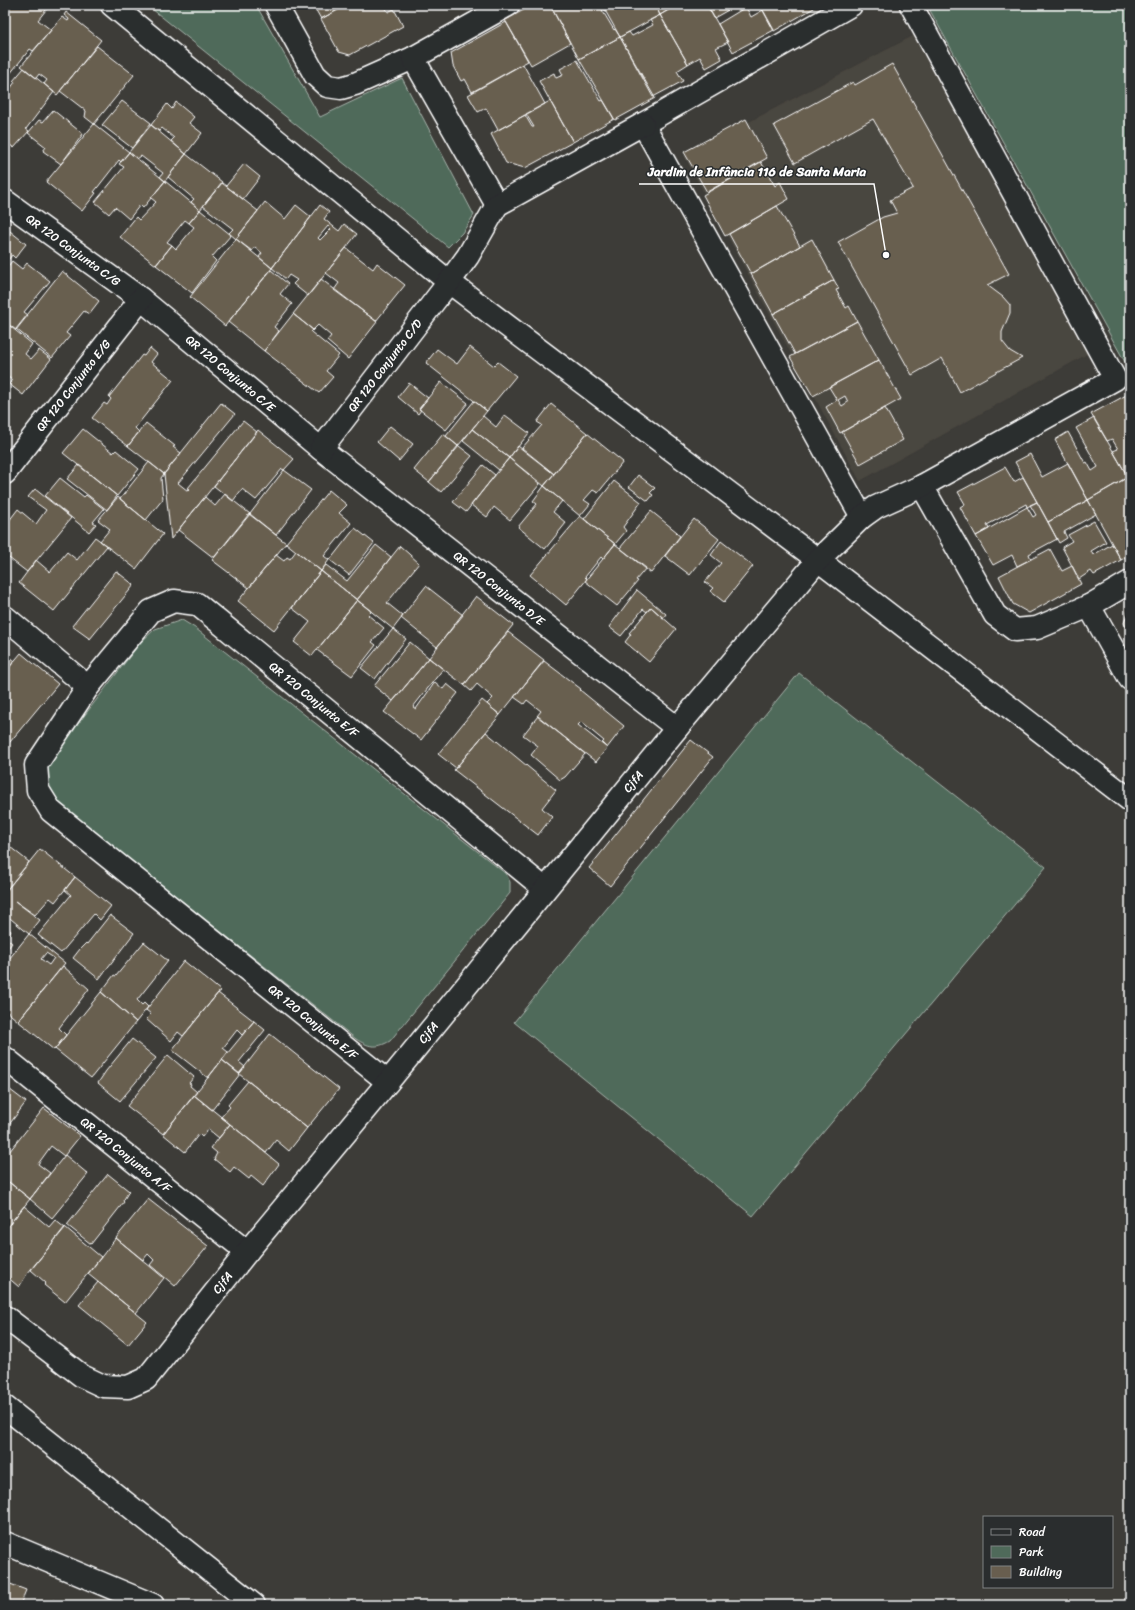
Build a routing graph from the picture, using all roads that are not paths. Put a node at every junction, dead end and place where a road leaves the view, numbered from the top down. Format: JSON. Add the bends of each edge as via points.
{"nodes":[{"id":1,"x":112,"y":5,"type":"edge"},
{"id":2,"x":276,"y":5,"type":"edge"},
{"id":3,"x":508,"y":5,"type":"edge"},
{"id":4,"x":851,"y":5,"type":"edge"},
{"id":5,"x":911,"y":5,"type":"edge"},
{"id":6,"x":412,"y":58,"type":"junction"},
{"id":7,"x":643,"y":124,"type":"junction"},
{"id":8,"x":5,"y":201,"type":"edge"},
{"id":9,"x":497,"y":205,"type":"junction"},
{"id":10,"x":449,"y":282,"type":"junction"},
{"id":11,"x":141,"y":299,"type":"junction"},
{"id":12,"x":1122,"y":375,"type":"edge"},
{"id":13,"x":321,"y":449,"type":"junction"},
{"id":14,"x":5,"y":472,"type":"edge"},
{"id":15,"x":922,"y":486,"type":"junction"},
{"id":16,"x":862,"y":517,"type":"junction"},
{"id":17,"x":818,"y":560,"type":"junction"},
{"id":18,"x":1130,"y":582,"type":"edge"},
{"id":19,"x":1089,"y":606,"type":"junction"},
{"id":20,"x":5,"y":617,"type":"edge"},
{"id":21,"x":1130,"y":679,"type":"edge"},
{"id":22,"x":88,"y":687,"type":"junction"},
{"id":23,"x":677,"y":728,"type":"junction"},
{"id":24,"x":1130,"y":800,"type":"edge"},
{"id":25,"x":545,"y":889,"type":"junction"},
{"id":26,"x":5,"y":1058,"type":"edge"},
{"id":27,"x":388,"y":1082,"type":"junction"},
{"id":28,"x":247,"y":1252,"type":"junction"},
{"id":29,"x":5,"y":1317,"type":"edge"},
{"id":30,"x":5,"y":1407,"type":"edge"},
{"id":31,"x":5,"y":1543,"type":"edge"},
{"id":32,"x":153,"y":1605,"type":"edge"},
{"id":33,"x":254,"y":1605,"type":"edge"}],
"edges":[{"from":1,"to":10,"type":"street"},
{"from":2,"to":6,"type":"street","via":[[315,75],[328,86],[341,88],[355,84]]},
{"from":3,"to":6,"type":"street"},
{"from":4,"to":7,"type":"street"},
{"from":5,"to":12,"type":"street"},
{"from":6,"to":9,"type":"street"},
{"from":7,"to":9,"type":"street"},
{"from":7,"to":16,"type":"street"},
{"from":8,"to":11,"type":"street","name":"QR 120 Conjunto C/G"},
{"from":9,"to":10,"type":"street","name":"QR 120 Conjunto C/D","via":[[468,256]]},
{"from":10,"to":13,"type":"street","name":"QR 120 Conjunto C/D"},
{"from":10,"to":17,"type":"street"},
{"from":11,"to":13,"type":"street","name":"QR 120 Conjunto C/E"},
{"from":11,"to":14,"type":"street","name":"QR 120 Conjunto E/G"},
{"from":12,"to":15,"type":"street","name":"CjfA"},
{"from":13,"to":23,"type":"street","name":"QR 120 Conjunto D/E"},
{"from":15,"to":16,"type":"street","name":"CjfA","via":[[876,507]]},
{"from":15,"to":19,"type":"street","via":[[995,615],[1015,630],[1036,628]]},
{"from":16,"to":17,"type":"street","name":"CjfA"},
{"from":17,"to":23,"type":"street","name":"CjfA"},
{"from":17,"to":24,"type":"street"},
{"from":18,"to":19,"type":"street"},
{"from":19,"to":21,"type":"street"},
{"from":20,"to":22,"type":"street"},
{"from":22,"to":25,"type":"street","name":"QR 120 Conjunto E/F","via":[[151,611],[174,601],[197,604]]},
{"from":22,"to":27,"type":"street","name":"QR 120 Conjunto E/F","via":[[36,765],[38,790],[51,811]]},
{"from":23,"to":25,"type":"street","name":"CjfA"},
{"from":25,"to":27,"type":"street","name":"CjfA"},
{"from":26,"to":28,"type":"street","name":"QR 120 Conjunto A/F"},
{"from":27,"to":28,"type":"street","name":"CjfA"},
{"from":28,"to":29,"type":"street","name":"CjfA","via":[[146,1379],[128,1387],[103,1386],[82,1376]]},
{"from":30,"to":33,"type":"street"},
{"from":31,"to":32,"type":"street"}]}
